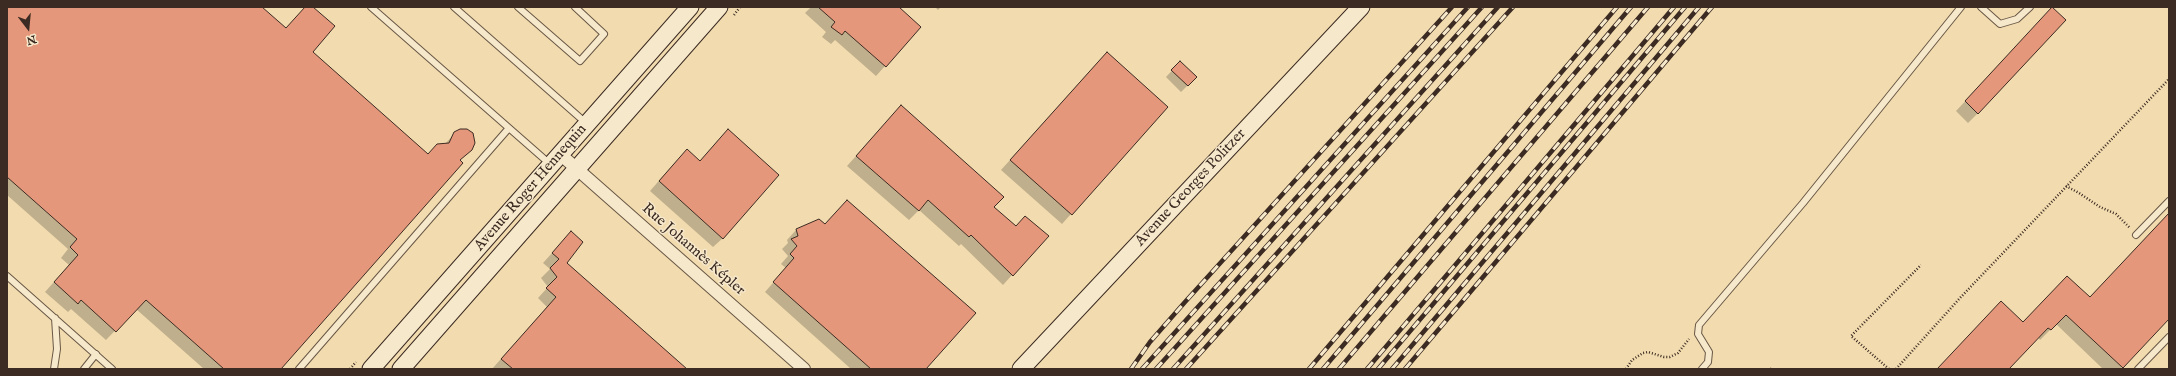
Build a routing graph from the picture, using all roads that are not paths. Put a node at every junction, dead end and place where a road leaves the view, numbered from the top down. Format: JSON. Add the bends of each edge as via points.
{"nodes":[{"id":1,"x":371,"y":7,"type":"edge"},
{"id":2,"x":518,"y":7,"type":"edge"},
{"id":3,"x":574,"y":7,"type":"edge"},
{"id":4,"x":690,"y":7,"type":"edge"},
{"id":5,"x":719,"y":7,"type":"edge"},
{"id":6,"x":1361,"y":7,"type":"edge"},
{"id":7,"x":1961,"y":7,"type":"edge"},
{"id":8,"x":1981,"y":7,"type":"edge"},
{"id":9,"x":2030,"y":7,"type":"edge"},
{"id":10,"x":458,"y":8,"type":"edge"},
{"id":11,"x":587,"y":124,"type":"junction"},
{"id":12,"x":509,"y":128,"type":"junction"},
{"id":13,"x":556,"y":159,"type":"junction"},
{"id":14,"x":577,"y":170,"type":"junction"},
{"id":15,"x":2169,"y":201,"type":"edge"},
{"id":16,"x":2136,"y":235,"type":"road end"},
{"id":17,"x":7,"y":276,"type":"edge"},
{"id":18,"x":55,"y":318,"type":"junction"},
{"id":19,"x":2169,"y":337,"type":"edge"},
{"id":20,"x":96,"y":354,"type":"junction"},
{"id":21,"x":54,"y":369,"type":"edge"},
{"id":22,"x":84,"y":369,"type":"edge"},
{"id":23,"x":112,"y":369,"type":"edge"},
{"id":24,"x":299,"y":369,"type":"edge"},
{"id":25,"x":371,"y":369,"type":"edge"},
{"id":26,"x":401,"y":369,"type":"edge"},
{"id":27,"x":804,"y":369,"type":"edge"},
{"id":28,"x":1021,"y":369,"type":"edge"},
{"id":29,"x":1702,"y":369,"type":"edge"},
{"id":30,"x":2138,"y":369,"type":"edge"}],
"edges":[{"from":1,"to":12,"type":"lane"},
{"from":2,"to":3,"type":"lane","via":[[580,61],[604,34]]},
{"from":4,"to":11,"type":"street","name":"Avenue Roger Hennequin"},
{"from":5,"to":14,"type":"street","name":"Avenue Roger Hennequin"},
{"from":6,"to":28,"type":"street","name":"Avenue Georges Politzer"},
{"from":7,"to":29,"type":"lane","via":[[1808,197],[1699,325],[1697,329],[1710,352],[1708,362]]},
{"from":8,"to":9,"type":"lane","via":[[2000,24],[2017,19]]},
{"from":10,"to":11,"type":"lane"},
{"from":11,"to":13,"type":"street","name":"Avenue Roger Hennequin"},
{"from":12,"to":13,"type":"lane"},
{"from":12,"to":24,"type":"lane"},
{"from":13,"to":14,"type":"street","name":"Rue Johannès Képler"},
{"from":13,"to":25,"type":"street","name":"Avenue Roger Hennequin"},
{"from":14,"to":26,"type":"street","name":"Avenue Roger Hennequin"},
{"from":14,"to":27,"type":"street","name":"Rue Johannès Képler"},
{"from":15,"to":16,"type":"lane"},
{"from":17,"to":18,"type":"lane"},
{"from":18,"to":20,"type":"lane"},
{"from":18,"to":21,"type":"lane","via":[[57,349]]},
{"from":19,"to":30,"type":"lane"},
{"from":20,"to":22,"type":"lane"},
{"from":20,"to":23,"type":"lane"}]}
